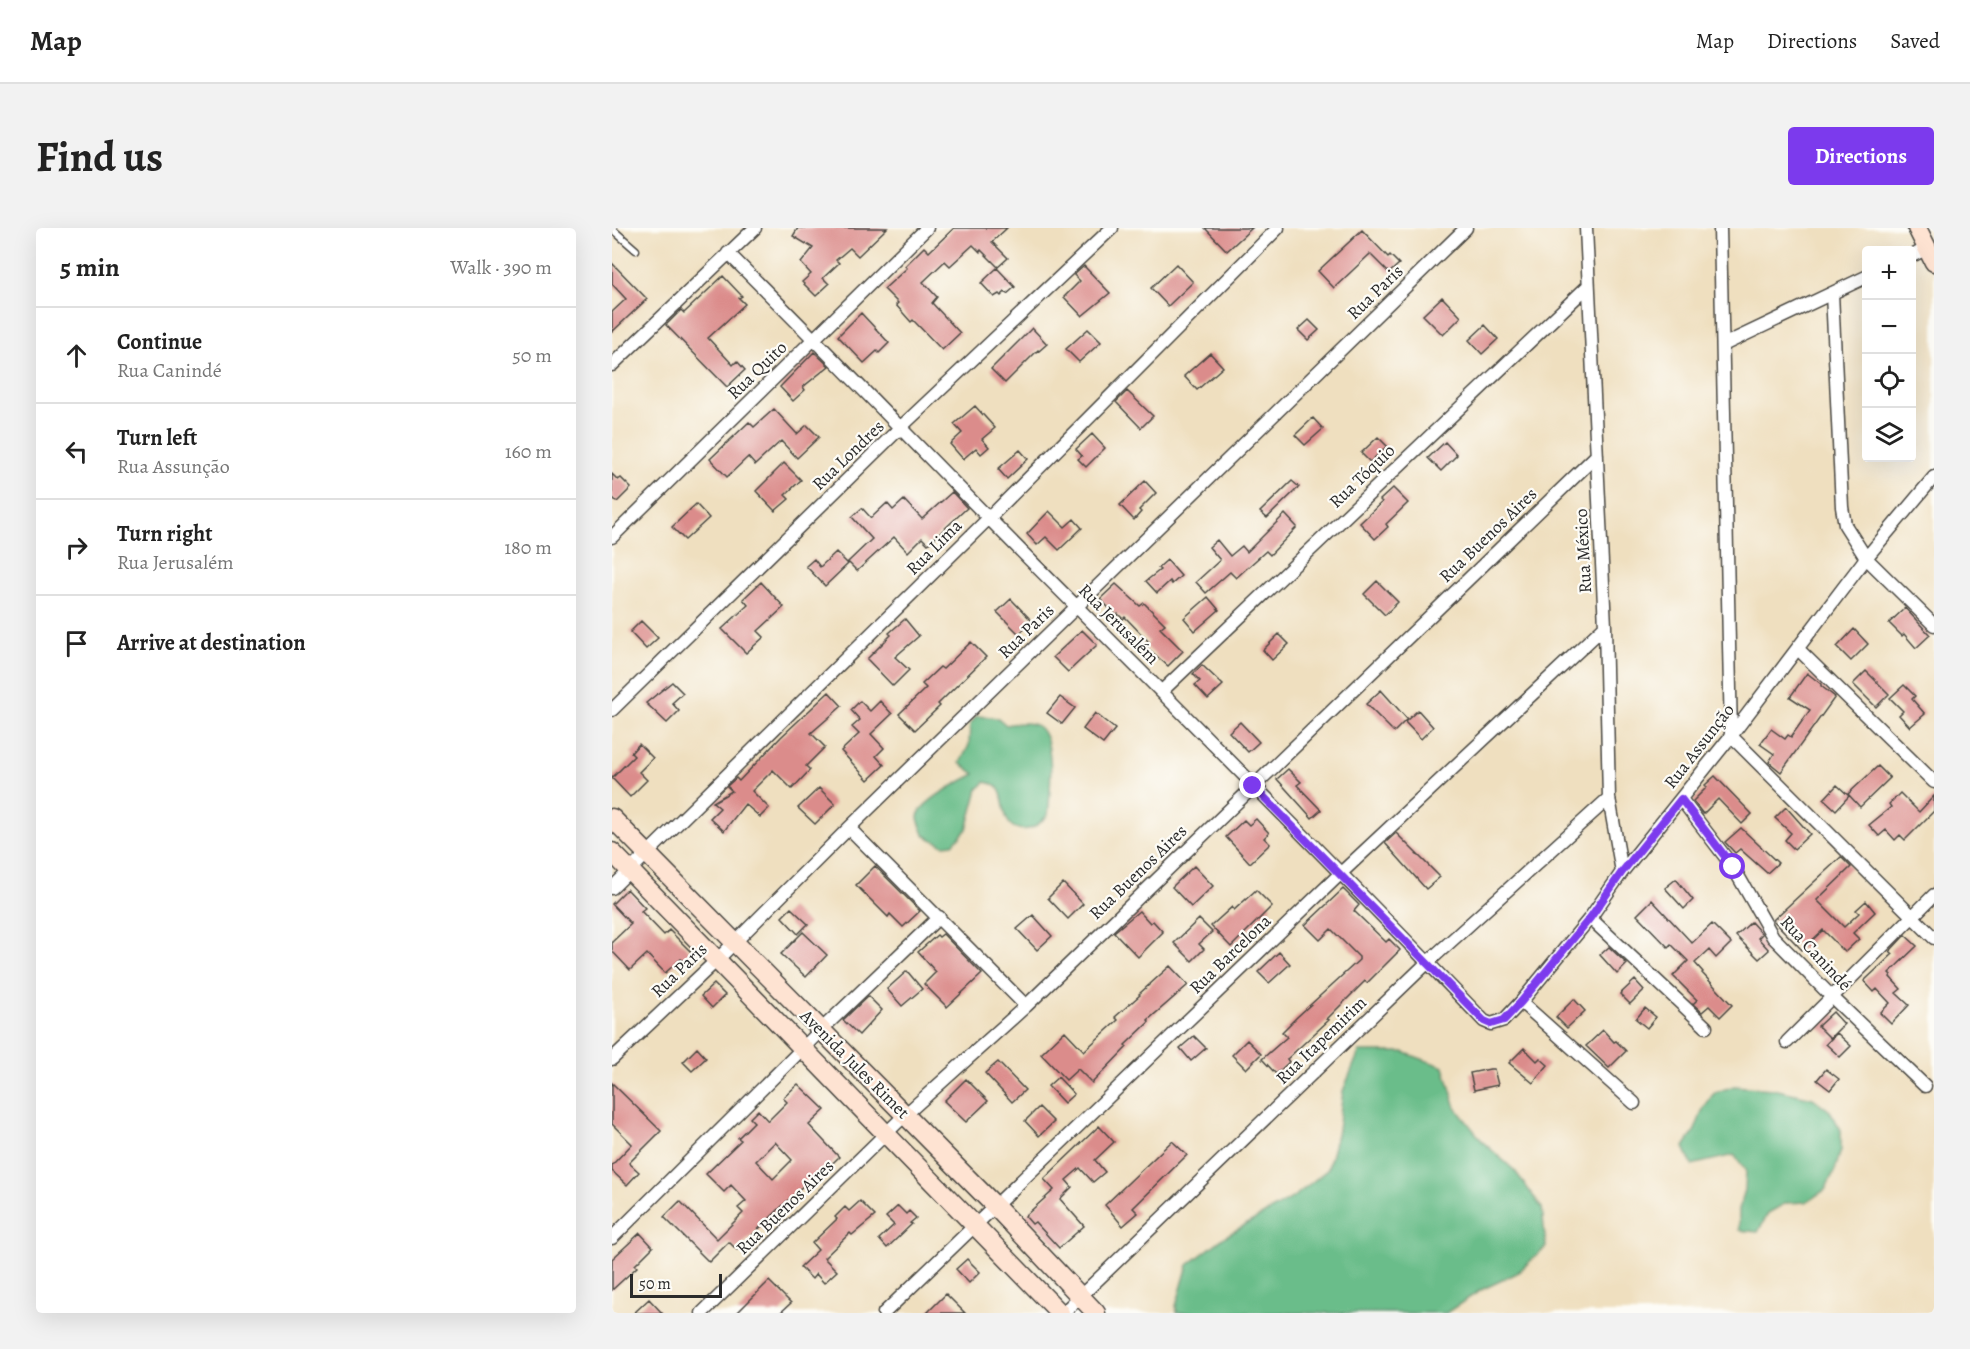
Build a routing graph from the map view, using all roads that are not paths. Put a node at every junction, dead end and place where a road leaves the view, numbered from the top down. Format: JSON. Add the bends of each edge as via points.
{"nodes":[{"id":1,"x":754,"y":228,"type":"edge"},
{"id":2,"x":927,"y":228,"type":"edge"},
{"id":3,"x":1112,"y":228,"type":"edge"},
{"id":4,"x":1278,"y":228,"type":"edge"},
{"id":5,"x":1466,"y":228,"type":"edge"},
{"id":6,"x":1586,"y":228,"type":"edge"},
{"id":7,"x":1720,"y":228,"type":"edge"},
{"id":8,"x":1917,"y":228,"type":"edge"},
{"id":9,"x":612,"y":229,"type":"edge"},
{"id":10,"x":636,"y":250,"type":"dead end"},
{"id":11,"x":728,"y":254,"type":"junction"},
{"id":12,"x":1924,"y":255,"type":"edge"},
{"id":13,"x":1862,"y":279,"type":"edge"},
{"id":14,"x":1587,"y":287,"type":"junction"},
{"id":15,"x":1832,"y":293,"type":"junction"},
{"id":16,"x":814,"y":339,"type":"junction"},
{"id":17,"x":1723,"y":345,"type":"junction"},
{"id":18,"x":612,"y":365,"type":"edge"},
{"id":19,"x":902,"y":427,"type":"junction"},
{"id":20,"x":1597,"y":455,"type":"junction"},
{"id":21,"x":1934,"y":477,"type":"edge"},
{"id":22,"x":989,"y":518,"type":"junction"},
{"id":23,"x":612,"y":537,"type":"edge"},
{"id":24,"x":1866,"y":558,"type":"junction"},
{"id":25,"x":1077,"y":607,"type":"junction"},
{"id":26,"x":1934,"y":625,"type":"edge"},
{"id":27,"x":1605,"y":626,"type":"junction"},
{"id":28,"x":1798,"y":649,"type":"junction"},
{"id":29,"x":1162,"y":692,"type":"junction"},
{"id":30,"x":612,"y":710,"type":"edge"},
{"id":31,"x":1731,"y":736,"type":"junction"},
{"id":32,"x":1934,"y":782,"type":"edge"},
{"id":33,"x":1253,"y":786,"type":"junction"},
{"id":34,"x":1609,"y":798,"type":"junction"},
{"id":35,"x":1681,"y":799,"type":"junction"},
{"id":36,"x":612,"y":818,"type":"edge"},
{"id":37,"x":849,"y":828,"type":"junction"},
{"id":38,"x":612,"y":852,"type":"edge"},
{"id":39,"x":647,"y":854,"type":"junction"},
{"id":40,"x":630,"y":870,"type":"junction"},
{"id":41,"x":1622,"y":872,"type":"junction"},
{"id":42,"x":1340,"y":874,"type":"junction"},
{"id":43,"x":612,"y":888,"type":"edge"},
{"id":44,"x":1934,"y":895,"type":"edge"},
{"id":45,"x":1912,"y":916,"type":"junction"},
{"id":46,"x":939,"y":917,"type":"junction"},
{"id":47,"x":1590,"y":918,"type":"junction"},
{"id":48,"x":1934,"y":938,"type":"edge"},
{"id":49,"x":735,"y":941,"type":"junction"},
{"id":50,"x":717,"y":960,"type":"junction"},
{"id":51,"x":1428,"y":962,"type":"junction"},
{"id":52,"x":1832,"y":997,"type":"junction"},
{"id":53,"x":1521,"y":1002,"type":"junction"},
{"id":54,"x":1026,"y":1006,"type":"junction"},
{"id":55,"x":1484,"y":1021,"type":"joint"},
{"id":56,"x":1706,"y":1027,"type":"dead end"},
{"id":57,"x":821,"y":1030,"type":"junction"},
{"id":58,"x":1787,"y":1042,"type":"dead end"},
{"id":59,"x":803,"y":1048,"type":"junction"},
{"id":60,"x":612,"y":1059,"type":"edge"},
{"id":61,"x":1925,"y":1086,"type":"dead end"},
{"id":62,"x":1634,"y":1103,"type":"dead end"},
{"id":63,"x":905,"y":1115,"type":"junction"},
{"id":64,"x":886,"y":1134,"type":"junction"},
{"id":65,"x":994,"y":1205,"type":"junction"},
{"id":66,"x":974,"y":1225,"type":"junction"},
{"id":67,"x":612,"y":1238,"type":"edge"},
{"id":68,"x":1080,"y":1296,"type":"junction"},
{"id":69,"x":702,"y":1313,"type":"edge"},
{"id":70,"x":884,"y":1313,"type":"edge"},
{"id":71,"x":1061,"y":1313,"type":"edge"},
{"id":72,"x":1096,"y":1313,"type":"edge"}],
"edges":[{"from":1,"to":11,"type":"street"},
{"from":2,"to":16,"type":"street","name":"Rua Quito"},
{"from":3,"to":19,"type":"street","name":"Rua Londres"},
{"from":4,"to":22,"type":"street","name":"Rua Lima"},
{"from":5,"to":25,"type":"street","name":"Rua Paris"},
{"from":6,"to":14,"type":"street","name":"Rua México"},
{"from":7,"to":17,"type":"street"},
{"from":8,"to":12,"type":"main road"},
{"from":9,"to":10,"type":"lane"},
{"from":11,"to":16,"type":"street","name":"Rua Jerusalém"},
{"from":11,"to":18,"type":"street"},
{"from":13,"to":15,"type":"street"},
{"from":14,"to":20,"type":"street","name":"Rua México"},
{"from":14,"to":29,"type":"street","name":"Rua Tóquio"},
{"from":15,"to":17,"type":"street"},
{"from":15,"to":24,"type":"street","via":[[1842,507],[1845,525]]},
{"from":16,"to":19,"type":"street","name":"Rua Jerusalém"},
{"from":16,"to":23,"type":"street","name":"Rua Quito"},
{"from":17,"to":31,"type":"street"},
{"from":19,"to":22,"type":"street","name":"Rua Jerusalém"},
{"from":19,"to":30,"type":"street","name":"Rua Londres"},
{"from":20,"to":27,"type":"street","name":"Rua México"},
{"from":20,"to":33,"type":"street","name":"Rua Buenos Aires"},
{"from":21,"to":24,"type":"street","name":"Rua Assunção"},
{"from":22,"to":25,"type":"street","name":"Rua Jerusalém"},
{"from":22,"to":39,"type":"street","name":"Rua Lima"},
{"from":24,"to":26,"type":"street"},
{"from":24,"to":28,"type":"street","name":"Rua Assunção"},
{"from":25,"to":29,"type":"street","name":"Rua Jerusalém"},
{"from":25,"to":37,"type":"street","name":"Rua Paris"},
{"from":27,"to":34,"type":"street","name":"Rua México"},
{"from":27,"to":42,"type":"street","name":"Rua Barcelona"},
{"from":28,"to":31,"type":"street","name":"Rua Assunção"},
{"from":28,"to":32,"type":"street"},
{"from":29,"to":33,"type":"street","name":"Rua Jerusalém"},
{"from":31,"to":35,"type":"street","name":"Rua Assunção"},
{"from":31,"to":45,"type":"street"},
{"from":33,"to":42,"type":"street","name":"Rua Jerusalém"},
{"from":33,"to":54,"type":"street","name":"Rua Buenos Aires"},
{"from":34,"to":41,"type":"street","name":"Rua México"},
{"from":34,"to":51,"type":"street","name":"Rua Itapemirim"},
{"from":35,"to":41,"type":"street","name":"Rua Assunção"},
{"from":35,"to":52,"type":"street","name":"Rua Canindé","via":[[1733,867],[1773,937]]},
{"from":36,"to":39,"type":"main road","name":"Avenida Jules Rimet"},
{"from":37,"to":46,"type":"street"},
{"from":37,"to":49,"type":"street","name":"Rua Paris"},
{"from":38,"to":40,"type":"main road","name":"Avenida Jules Rimet"},
{"from":39,"to":40,"type":"street","name":"Rua Lima"},
{"from":39,"to":49,"type":"main road","name":"Avenida Jules Rimet"},
{"from":40,"to":43,"type":"street","name":"Rua Lima"},
{"from":40,"to":50,"type":"main road","name":"Avenida Jules Rimet"},
{"from":41,"to":47,"type":"street","name":"Rua Assunção"},
{"from":42,"to":51,"type":"street","name":"Rua Jerusalém"},
{"from":42,"to":65,"type":"street","name":"Rua Barcelona"},
{"from":44,"to":45,"type":"street"},
{"from":45,"to":48,"type":"street"},
{"from":45,"to":52,"type":"street"},
{"from":46,"to":54,"type":"street"},
{"from":46,"to":57,"type":"street"},
{"from":47,"to":53,"type":"street","name":"Rua Assunção"},
{"from":47,"to":56,"type":"street"},
{"from":49,"to":50,"type":"street","name":"Rua Paris"},
{"from":49,"to":57,"type":"main road","name":"Avenida Jules Rimet"},
{"from":50,"to":59,"type":"main road","name":"Avenida Jules Rimet"},
{"from":50,"to":60,"type":"street","name":"Rua Paris"},
{"from":51,"to":55,"type":"street","name":"Rua Jerusalém"},
{"from":51,"to":68,"type":"street","name":"Rua Itapemirim"},
{"from":52,"to":58,"type":"street"},
{"from":52,"to":61,"type":"street","name":"Rua Canindé"},
{"from":53,"to":55,"type":"street","name":"Rua Assunção","via":[[1504,1020],[1491,1024]]},
{"from":53,"to":62,"type":"street"},
{"from":54,"to":63,"type":"street","name":"Rua Buenos Aires"},
{"from":57,"to":59,"type":"street"},
{"from":57,"to":63,"type":"main road","name":"Avenida Jules Rimet"},
{"from":59,"to":64,"type":"main road","name":"Avenida Jules Rimet"},
{"from":59,"to":67,"type":"street"},
{"from":63,"to":64,"type":"street","name":"Rua Buenos Aires"},
{"from":63,"to":65,"type":"main road","name":"Avenida Jules Rimet"},
{"from":64,"to":66,"type":"main road","name":"Avenida Jules Rimet"},
{"from":64,"to":69,"type":"street","name":"Rua Buenos Aires"},
{"from":65,"to":66,"type":"street","name":"Rua Barcelona"},
{"from":65,"to":68,"type":"main road","name":"Avenida Jules Rimet"},
{"from":66,"to":70,"type":"street","name":"Rua Barcelona"},
{"from":66,"to":71,"type":"main road","name":"Avenida Jules Rimet"},
{"from":68,"to":71,"type":"street","name":"Rua Itapemirim"},
{"from":68,"to":72,"type":"main road","name":"Avenida Jules Rimet"}]}
